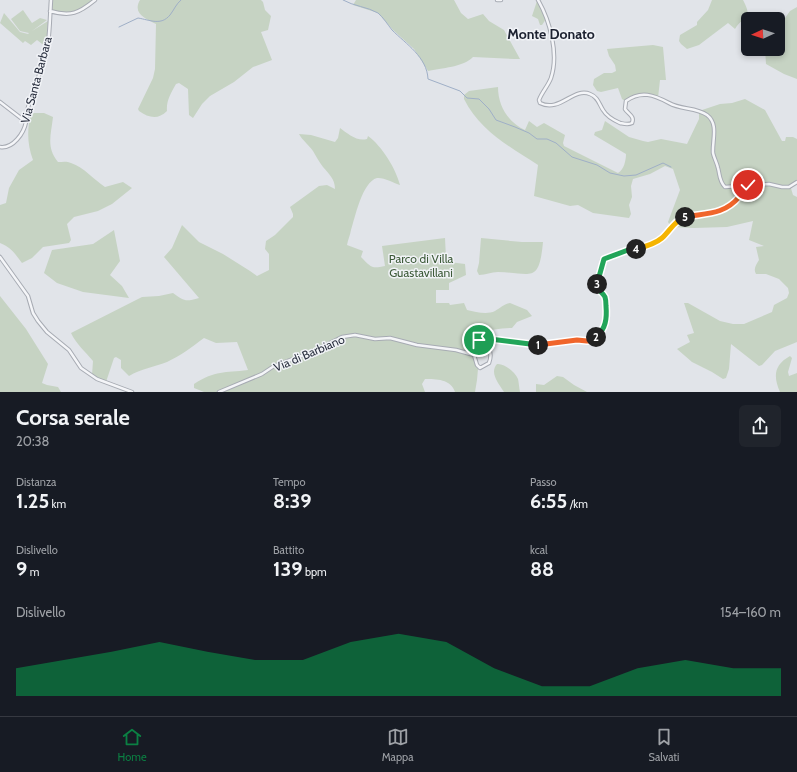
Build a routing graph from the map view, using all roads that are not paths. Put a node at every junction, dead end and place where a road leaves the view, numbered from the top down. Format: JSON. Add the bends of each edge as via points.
{"nodes":[{"id":1,"x":51,"y":0,"type":"edge"},
{"id":2,"x":95,"y":0,"type":"edge"},
{"id":3,"x":497,"y":0,"type":"edge"},
{"id":4,"x":501,"y":0,"type":"edge"},
{"id":5,"x":538,"y":0,"type":"edge"},
{"id":6,"x":50,"y":11,"type":"junction"},
{"id":7,"x":0,"y":102,"type":"edge"},
{"id":8,"x":26,"y":122,"type":"junction"},
{"id":9,"x":0,"y":147,"type":"edge"},
{"id":10,"x":797,"y":182,"type":"edge"},
{"id":11,"x":748,"y":185,"type":"junction"},
{"id":12,"x":0,"y":257,"type":"edge"},
{"id":13,"x":132,"y":392,"type":"edge"},
{"id":14,"x":219,"y":392,"type":"edge"}],
"edges":[{"from":1,"to":6,"type":"street","name":"Via Santa Barbara"},
{"from":2,"to":6,"type":"street","via":[[72,14]]},
{"from":3,"to":4,"type":"street"},
{"from":5,"to":11,"type":"street","via":[[550,28],[553,65],[546,89],[540,96],[540,103],[556,105],[578,94],[588,93],[594,96],[607,116],[626,125],[633,120],[632,115],[625,109],[626,101],[632,96],[653,95],[678,107],[702,112],[714,126],[713,155],[721,183],[725,187]]},
{"from":6,"to":8,"type":"street","name":"Via Santa Barbara","via":[[47,44]]},
{"from":7,"to":8,"type":"street"},
{"from":8,"to":9,"type":"street","name":"Via Santa Barbara","via":[[11,145],[6,148]]},
{"from":10,"to":11,"type":"street","via":[[789,187],[769,184]]},
{"from":11,"to":14,"type":"street","name":"Via di Barbiano","via":[[736,202],[726,209],[679,219],[661,239],[650,245],[602,260],[597,287],[606,299],[607,320],[600,334],[593,340],[532,345],[481,338],[477,342],[488,346],[491,355],[489,363],[480,368],[474,355],[456,350],[417,345],[390,338],[374,339],[355,335],[342,337]]},
{"from":12,"to":13,"type":"street","via":[[28,296],[38,322],[68,350],[81,368],[97,378]]}]}
